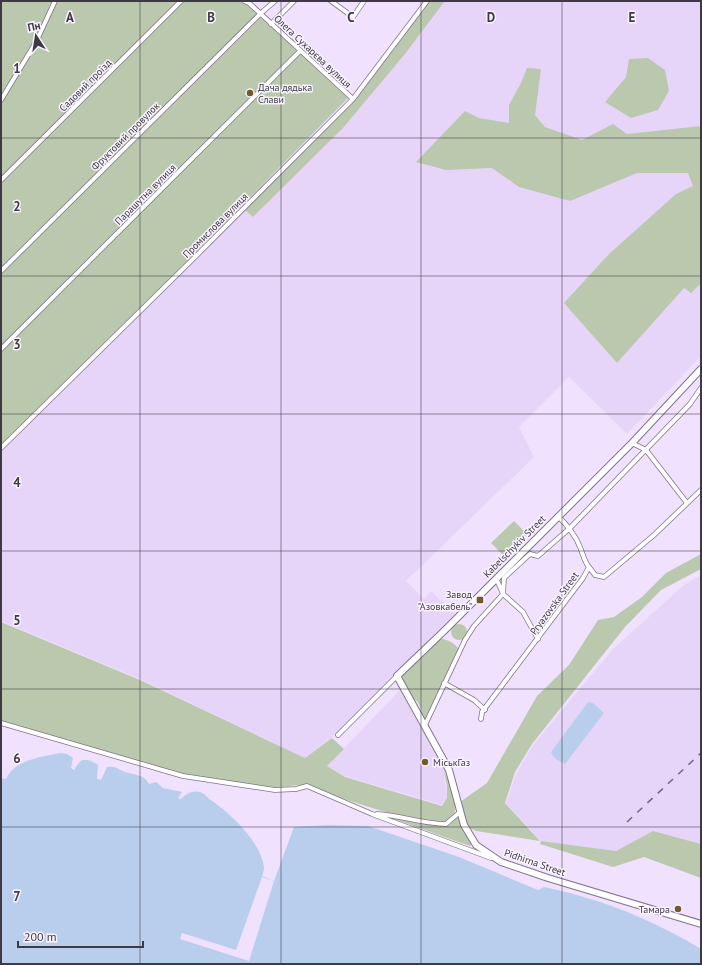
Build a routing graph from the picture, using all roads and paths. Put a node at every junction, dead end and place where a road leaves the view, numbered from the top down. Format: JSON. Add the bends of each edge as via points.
{"nodes":[{"id":1,"x":55,"y":1,"type":"edge"},
{"id":2,"x":181,"y":1,"type":"edge"},
{"id":3,"x":244,"y":1,"type":"edge"},
{"id":4,"x":275,"y":1,"type":"edge"},
{"id":5,"x":294,"y":1,"type":"edge"},
{"id":6,"x":331,"y":1,"type":"edge"},
{"id":7,"x":364,"y":1,"type":"edge"},
{"id":8,"x":427,"y":1,"type":"edge"},
{"id":9,"x":261,"y":13,"type":"junction"},
{"id":10,"x":271,"y":24,"type":"junction"},
{"id":11,"x":300,"y":51,"type":"junction"},
{"id":12,"x":352,"y":99,"type":"junction"},
{"id":13,"x":1,"y":100,"type":"edge"},
{"id":14,"x":1,"y":180,"type":"edge"},
{"id":15,"x":1,"y":270,"type":"edge"},
{"id":16,"x":1,"y":349,"type":"edge"},
{"id":17,"x":701,"y":369,"type":"edge"},
{"id":18,"x":701,"y":388,"type":"edge"},
{"id":19,"x":632,"y":443,"type":"junction"},
{"id":20,"x":1,"y":448,"type":"edge"},
{"id":21,"x":646,"y":450,"type":"junction"},
{"id":22,"x":701,"y":490,"type":"edge"},
{"id":23,"x":687,"y":503,"type":"junction"},
{"id":24,"x":558,"y":516,"type":"junction"},
{"id":25,"x":570,"y":528,"type":"junction"},
{"id":26,"x":589,"y":567,"type":"junction"},
{"id":27,"x":496,"y":578,"type":"junction"},
{"id":28,"x":503,"y":594,"type":"junction"},
{"id":29,"x":538,"y":639,"type":"junction"},
{"id":30,"x":397,"y":676,"type":"junction"},
{"id":31,"x":444,"y":683,"type":"junction"},
{"id":32,"x":485,"y":710,"type":"junction"},
{"id":33,"x":481,"y":719,"type":"dead end"},
{"id":34,"x":1,"y":723,"type":"edge"},
{"id":35,"x":425,"y":725,"type":"junction"},
{"id":36,"x":338,"y":735,"type":"dead end"},
{"id":37,"x":460,"y":812,"type":"junction"},
{"id":38,"x":372,"y":814,"type":"junction"},
{"id":39,"x":501,"y":862,"type":"junction"},
{"id":40,"x":701,"y":924,"type":"edge"}],
"edges":[{"from":1,"to":13,"type":"street","via":[[36,42]]},
{"from":2,"to":14,"type":"street","name":"Садовий проїзд"},
{"from":3,"to":9,"type":"street","name":"Олега Сухарєва вулиця"},
{"from":4,"to":9,"type":"street","name":"Фруктовий провулок"},
{"from":5,"to":10,"type":"street"},
{"from":6,"to":7,"type":"street","via":[[353,17]]},
{"from":8,"to":12,"type":"street","name":"Промислова вулиця"},
{"from":9,"to":10,"type":"street","name":"Олега Сухарєва вулиця"},
{"from":9,"to":15,"type":"street","name":"Фруктовий провулок"},
{"from":10,"to":11,"type":"street","name":"Олега Сухарєва вулиця"},
{"from":11,"to":12,"type":"street","name":"Олега Сухарєва вулиця"},
{"from":11,"to":16,"type":"street","name":"Парашутна вулиця"},
{"from":12,"to":20,"type":"street","name":"Промислова вулиця"},
{"from":17,"to":19,"type":"street","name":"Kabelschykiv Street"},
{"from":18,"to":21,"type":"street","name":"Kabelschykiv Street","via":[[690,404]]},
{"from":19,"to":21,"type":"street"},
{"from":19,"to":24,"type":"street","name":"Kabelschykiv Street"},
{"from":21,"to":23,"type":"street"},
{"from":21,"to":25,"type":"street","name":"Kabelschykiv Street"},
{"from":22,"to":23,"type":"street","name":"Pryazovska Street"},
{"from":23,"to":26,"type":"street","name":"Pryazovska Street","via":[[604,577],[595,575]]},
{"from":24,"to":25,"type":"street"},
{"from":24,"to":27,"type":"street","name":"Kabelschykiv Street"},
{"from":25,"to":26,"type":"street"},
{"from":25,"to":28,"type":"street","name":"Kabelschykiv Street","via":[[538,556],[530,554],[504,578]]},
{"from":26,"to":29,"type":"street","name":"Pryazovska Street"},
{"from":27,"to":28,"type":"street"},
{"from":27,"to":30,"type":"street","name":"Kabelschykiv Street"},
{"from":28,"to":29,"type":"street","via":[[523,612]]},
{"from":28,"to":31,"type":"street","via":[[474,626]]},
{"from":29,"to":32,"type":"street","name":"Pryazovska Street"},
{"from":30,"to":35,"type":"street","name":"Pidhirna Street"},
{"from":30,"to":36,"type":"street","name":"Kabelschykiv Street"},
{"from":31,"to":32,"type":"street","via":[[474,700]]},
{"from":31,"to":35,"type":"street"},
{"from":32,"to":33,"type":"street","name":"Pryazovska Street"},
{"from":34,"to":38,"type":"street","via":[[183,776],[275,790],[307,786]]},
{"from":35,"to":37,"type":"street","name":"Pidhirna Street","via":[[449,770]]},
{"from":37,"to":38,"type":"street","via":[[446,824]]},
{"from":37,"to":39,"type":"street","name":"Pidhirna Street","via":[[464,825],[476,845]]},
{"from":38,"to":39,"type":"street"},
{"from":39,"to":40,"type":"street","name":"Pidhirna Street"}]}
